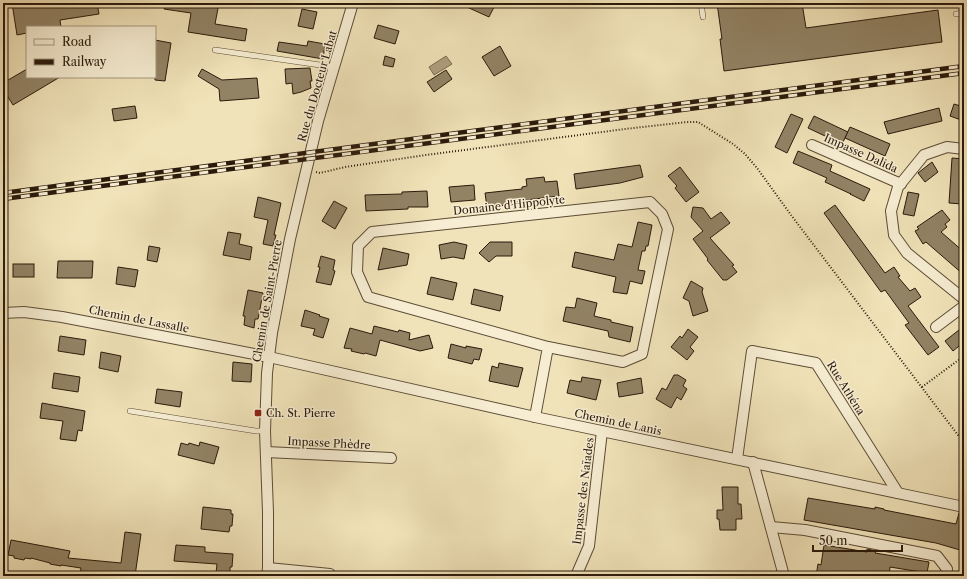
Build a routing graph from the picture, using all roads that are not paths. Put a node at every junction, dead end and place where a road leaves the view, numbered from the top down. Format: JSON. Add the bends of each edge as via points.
{"nodes":[{"id":1,"x":353,"y":3,"type":"edge"},
{"id":2,"x":701,"y":3,"type":"edge"},
{"id":3,"x":964,"y":13,"type":"edge"},
{"id":4,"x":956,"y":14,"type":"dead end"},
{"id":5,"x":703,"y":17,"type":"dead end"},
{"id":6,"x":214,"y":50,"type":"dead end"},
{"id":7,"x":334,"y":68,"type":"junction"},
{"id":8,"x":812,"y":144,"type":"dead end"},
{"id":9,"x":964,"y":149,"type":"edge"},
{"id":10,"x":310,"y":174,"type":"joint"},
{"id":11,"x":901,"y":184,"type":"junction"},
{"id":12,"x":964,"y":299,"type":"edge"},
{"id":13,"x":964,"y":306,"type":"edge"},
{"id":14,"x":3,"y":312,"type":"edge"},
{"id":15,"x":936,"y":327,"type":"dead end"},
{"id":16,"x":548,"y":347,"type":"junction"},
{"id":17,"x":269,"y":357,"type":"junction"},
{"id":18,"x":130,"y":410,"type":"dead end"},
{"id":19,"x":535,"y":417,"type":"junction"},
{"id":20,"x":265,"y":431,"type":"junction"},
{"id":21,"x":602,"y":431,"type":"junction"},
{"id":22,"x":266,"y":452,"type":"junction"},
{"id":23,"x":391,"y":458,"type":"dead end"},
{"id":24,"x":738,"y":459,"type":"junction"},
{"id":25,"x":753,"y":462,"type":"junction"},
{"id":26,"x":898,"y":493,"type":"junction"},
{"id":27,"x":964,"y":507,"type":"edge"},
{"id":28,"x":771,"y":527,"type":"junction"},
{"id":29,"x":267,"y":572,"type":"edge"},
{"id":30,"x":330,"y":574,"type":"dead end"},
{"id":31,"x":948,"y":574,"type":"edge"},
{"id":32,"x":576,"y":576,"type":"edge"},
{"id":33,"x":784,"y":576,"type":"edge"}],
"edges":[{"from":1,"to":7,"type":"street","name":"Rue du Docteur Labat"},
{"from":2,"to":5,"type":"lane"},
{"from":3,"to":4,"type":"lane"},
{"from":6,"to":7,"type":"lane"},
{"from":7,"to":10,"type":"street","name":"Rue du Docteur Labat","via":[[318,121]]},
{"from":8,"to":11,"type":"street","name":"Impasse Dalida"},
{"from":9,"to":11,"type":"street","via":[[947,147],[924,156]]},
{"from":10,"to":17,"type":"street","name":"Chemin de Saint-Pierre","via":[[290,239]]},
{"from":11,"to":12,"type":"street","via":[[891,211],[894,235],[907,253]]},
{"from":13,"to":15,"type":"street"},
{"from":14,"to":17,"type":"street","name":"Chemin de Lassalle","via":[[62,317]]},
{"from":16,"to":16,"type":"street","name":"Domaine d'Hippolyte","via":[[623,362],[642,354],[668,229],[662,214],[650,202],[372,232],[358,246],[357,272],[368,297]]},
{"from":16,"to":19,"type":"street"},
{"from":17,"to":19,"type":"street","name":"Chemin de Lanis"},
{"from":17,"to":20,"type":"street","name":"Chemin de Saint-Pierre"},
{"from":18,"to":20,"type":"lane"},
{"from":19,"to":21,"type":"street","name":"Chemin de Lanis"},
{"from":20,"to":22,"type":"street","name":"Chemin de Saint-Pierre"},
{"from":21,"to":24,"type":"street","name":"Chemin de Lanis"},
{"from":21,"to":32,"type":"street","name":"Impasse des Naïades","via":[[589,546]]},
{"from":22,"to":23,"type":"street","name":"Impasse Phèdre"},
{"from":22,"to":29,"type":"street","name":"Chemin de Saint-Pierre"},
{"from":24,"to":25,"type":"street","name":"Chemin de Lanis"},
{"from":24,"to":26,"type":"street","name":"Rue Athéna","via":[[752,351],[816,363]]},
{"from":25,"to":26,"type":"street","name":"Chemin de Lanis"},
{"from":25,"to":28,"type":"street"},
{"from":26,"to":27,"type":"street","name":"Chemin de Lanis"},
{"from":28,"to":31,"type":"street","via":[[805,530],[937,556]]},
{"from":28,"to":33,"type":"street"},
{"from":29,"to":30,"type":"street"}]}
